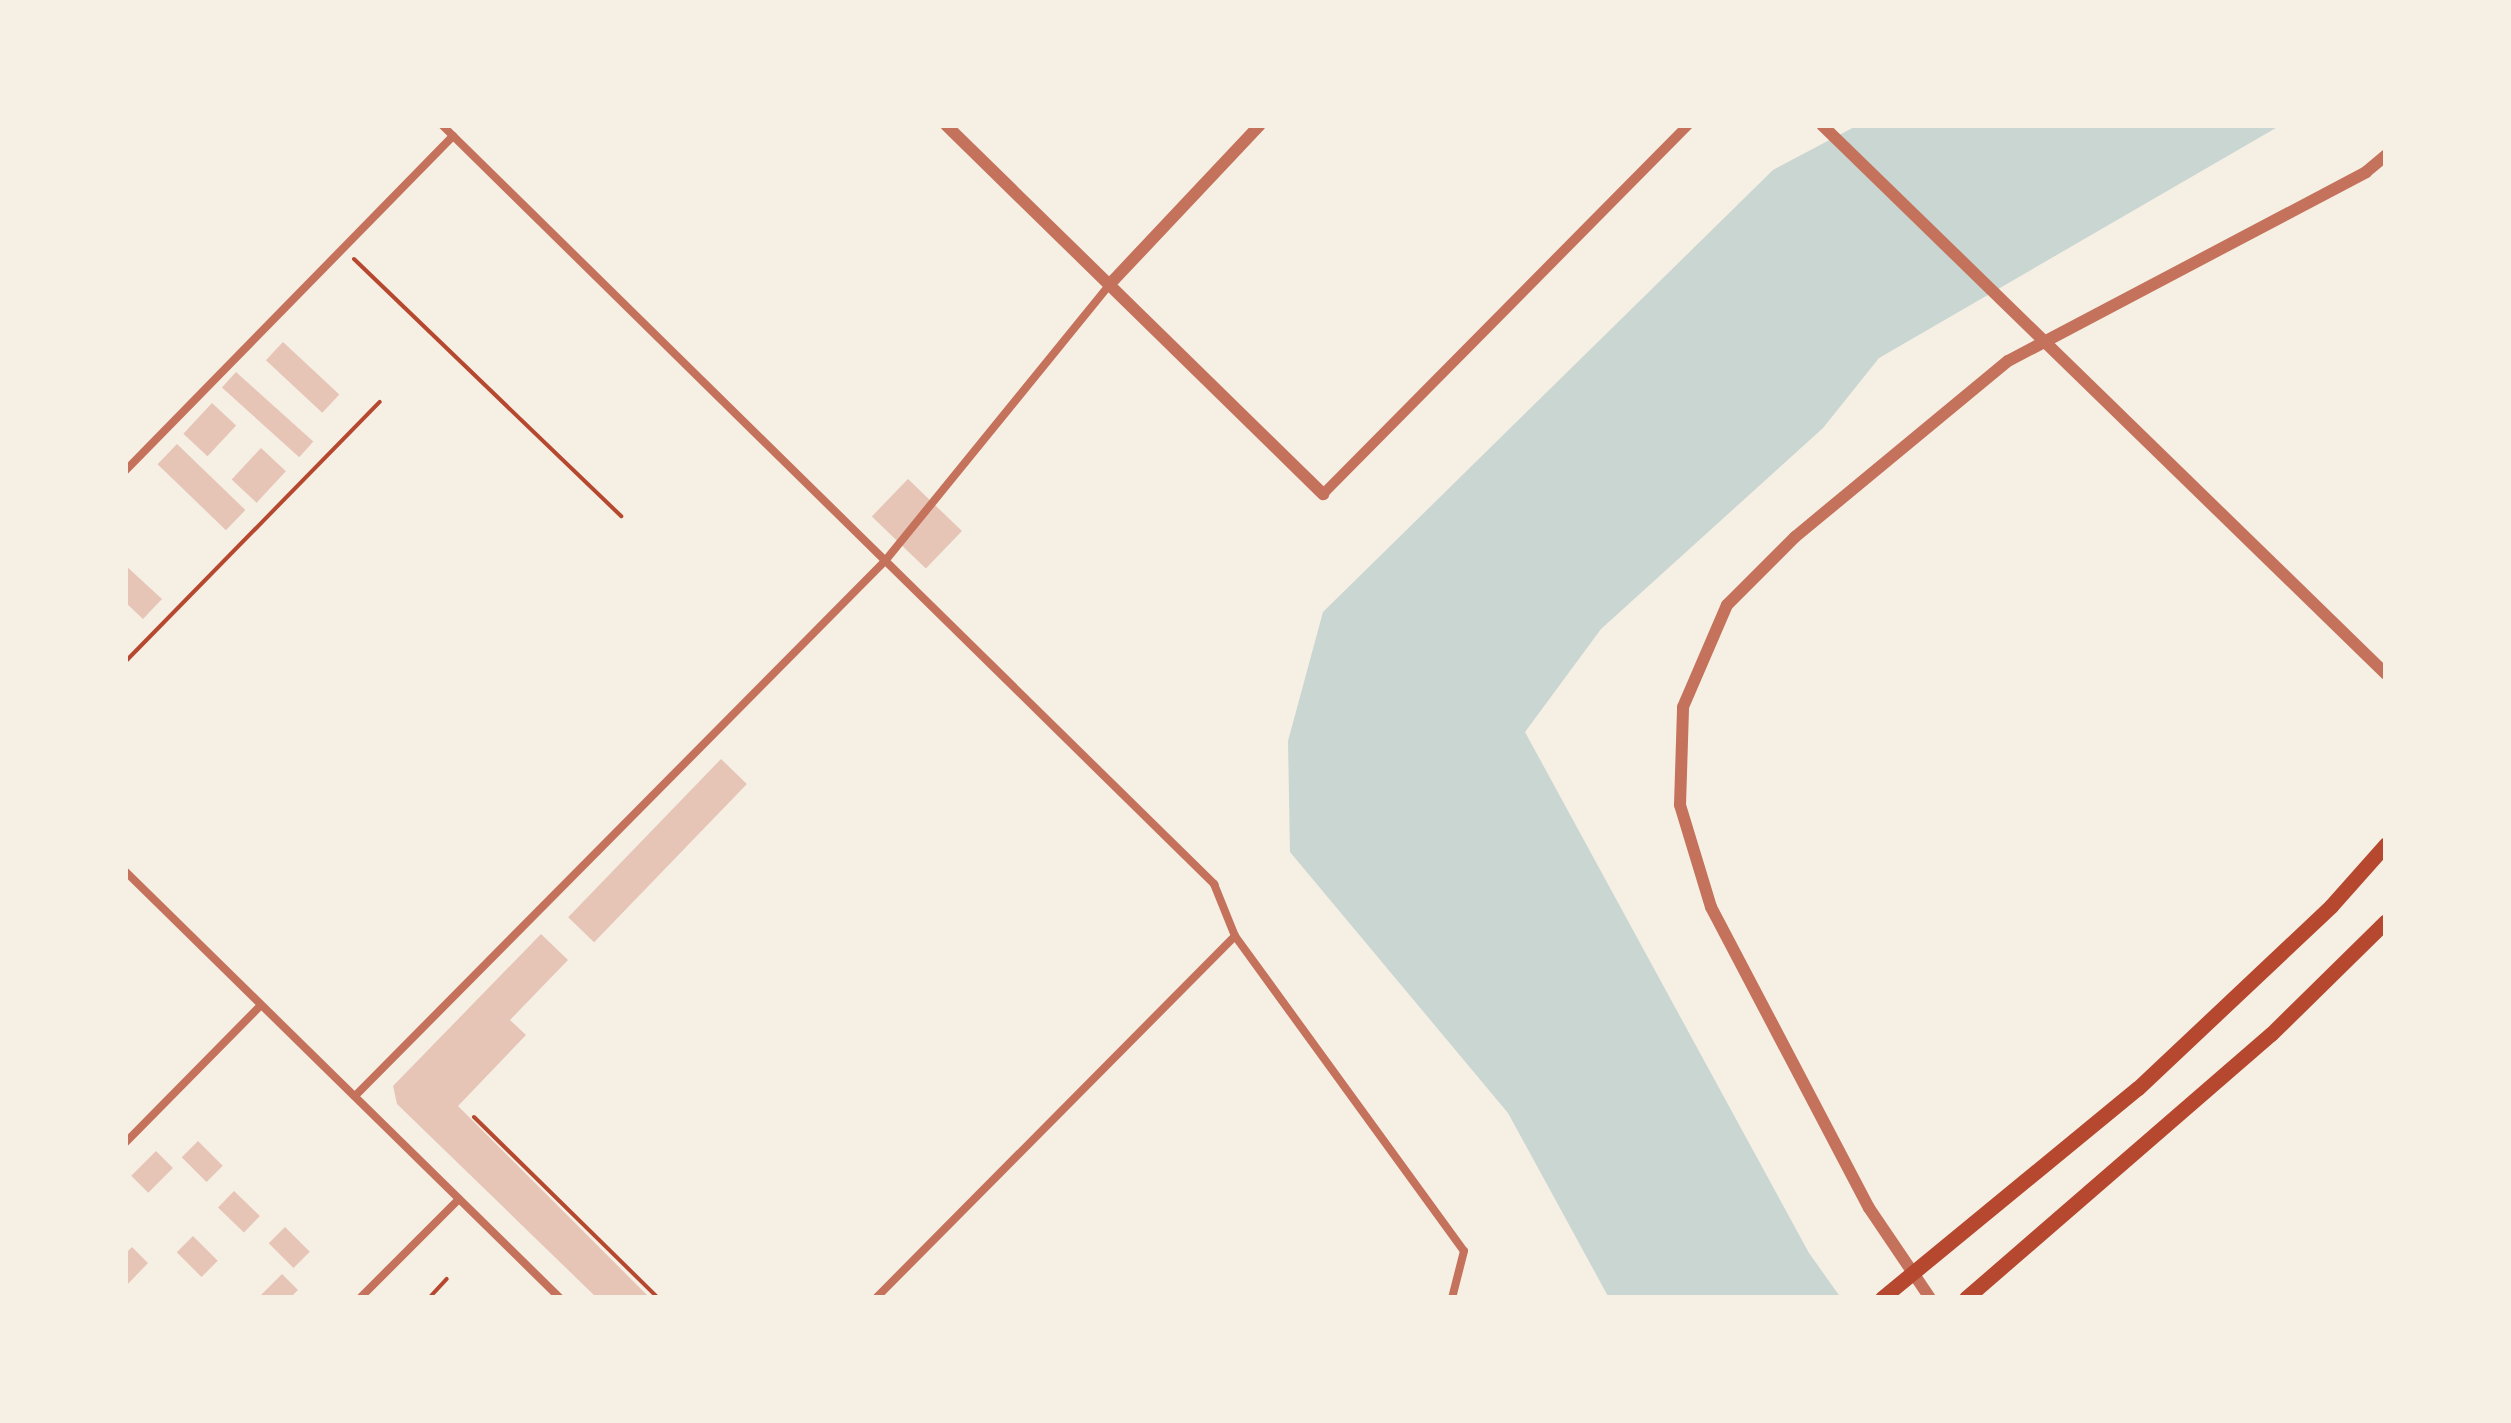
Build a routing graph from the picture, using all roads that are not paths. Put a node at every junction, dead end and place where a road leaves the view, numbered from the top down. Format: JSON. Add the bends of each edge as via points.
{"nodes":[{"id":1,"x":442,"y":125,"type":"edge"},
{"id":2,"x":946,"y":125,"type":"edge"},
{"id":3,"x":1260,"y":125,"type":"edge"},
{"id":4,"x":1688,"y":125,"type":"edge"},
{"id":5,"x":1822,"y":125,"type":"edge"},
{"id":6,"x":453,"y":136,"type":"junction"},
{"id":7,"x":2386,"y":155,"type":"edge"},
{"id":8,"x":1109,"y":285,"type":"junction"},
{"id":9,"x":2046,"y":341,"type":"junction"},
{"id":10,"x":125,"y":471,"type":"edge"},
{"id":11,"x":1323,"y":494,"type":"joint"},
{"id":12,"x":885,"y":561,"type":"junction"},
{"id":13,"x":2386,"y":674,"type":"edge"},
{"id":14,"x":2386,"y":844,"type":"edge"},
{"id":15,"x":125,"y":871,"type":"edge"},
{"id":16,"x":2386,"y":921,"type":"edge"},
{"id":17,"x":1234,"y":936,"type":"junction"},
{"id":18,"x":260,"y":1006,"type":"junction"},
{"id":19,"x":355,"y":1096,"type":"junction"},
{"id":20,"x":125,"y":1143,"type":"edge"},
{"id":21,"x":459,"y":1199,"type":"junction"},
{"id":22,"x":1912,"y":1275,"type":"junction"},
{"id":23,"x":360,"y":1298,"type":"edge"},
{"id":24,"x":560,"y":1298,"type":"edge"},
{"id":25,"x":876,"y":1298,"type":"edge"},
{"id":26,"x":1452,"y":1298,"type":"edge"},
{"id":27,"x":1882,"y":1298,"type":"edge"},
{"id":28,"x":1930,"y":1298,"type":"edge"},
{"id":29,"x":1966,"y":1298,"type":"edge"}],
"edges":[{"from":1,"to":6,"type":"street"},
{"from":2,"to":8,"type":"street"},
{"from":3,"to":8,"type":"street"},
{"from":4,"to":11,"type":"street"},
{"from":5,"to":9,"type":"street"},
{"from":6,"to":10,"type":"street"},
{"from":6,"to":12,"type":"street"},
{"from":7,"to":9,"type":"street","via":[[2366,172]]},
{"from":8,"to":11,"type":"street"},
{"from":8,"to":12,"type":"street"},
{"from":9,"to":13,"type":"street"},
{"from":9,"to":22,"type":"street","via":[[2008,361],[1856,486],[1727,605],[1683,706],[1680,804],[1712,907],[1869,1208]]},
{"from":12,"to":17,"type":"street","via":[[1214,884]]},
{"from":12,"to":19,"type":"street"},
{"from":14,"to":22,"type":"main road","via":[[2226,1008]]},
{"from":15,"to":18,"type":"street"},
{"from":16,"to":29,"type":"main road","via":[[2271,1034]]},
{"from":17,"to":25,"type":"street"},
{"from":17,"to":26,"type":"street","via":[[1464,1250]]},
{"from":18,"to":19,"type":"street"},
{"from":18,"to":20,"type":"street"},
{"from":19,"to":21,"type":"street"},
{"from":21,"to":23,"type":"street"},
{"from":21,"to":24,"type":"street"},
{"from":22,"to":27,"type":"main road"},
{"from":22,"to":28,"type":"street"}]}
